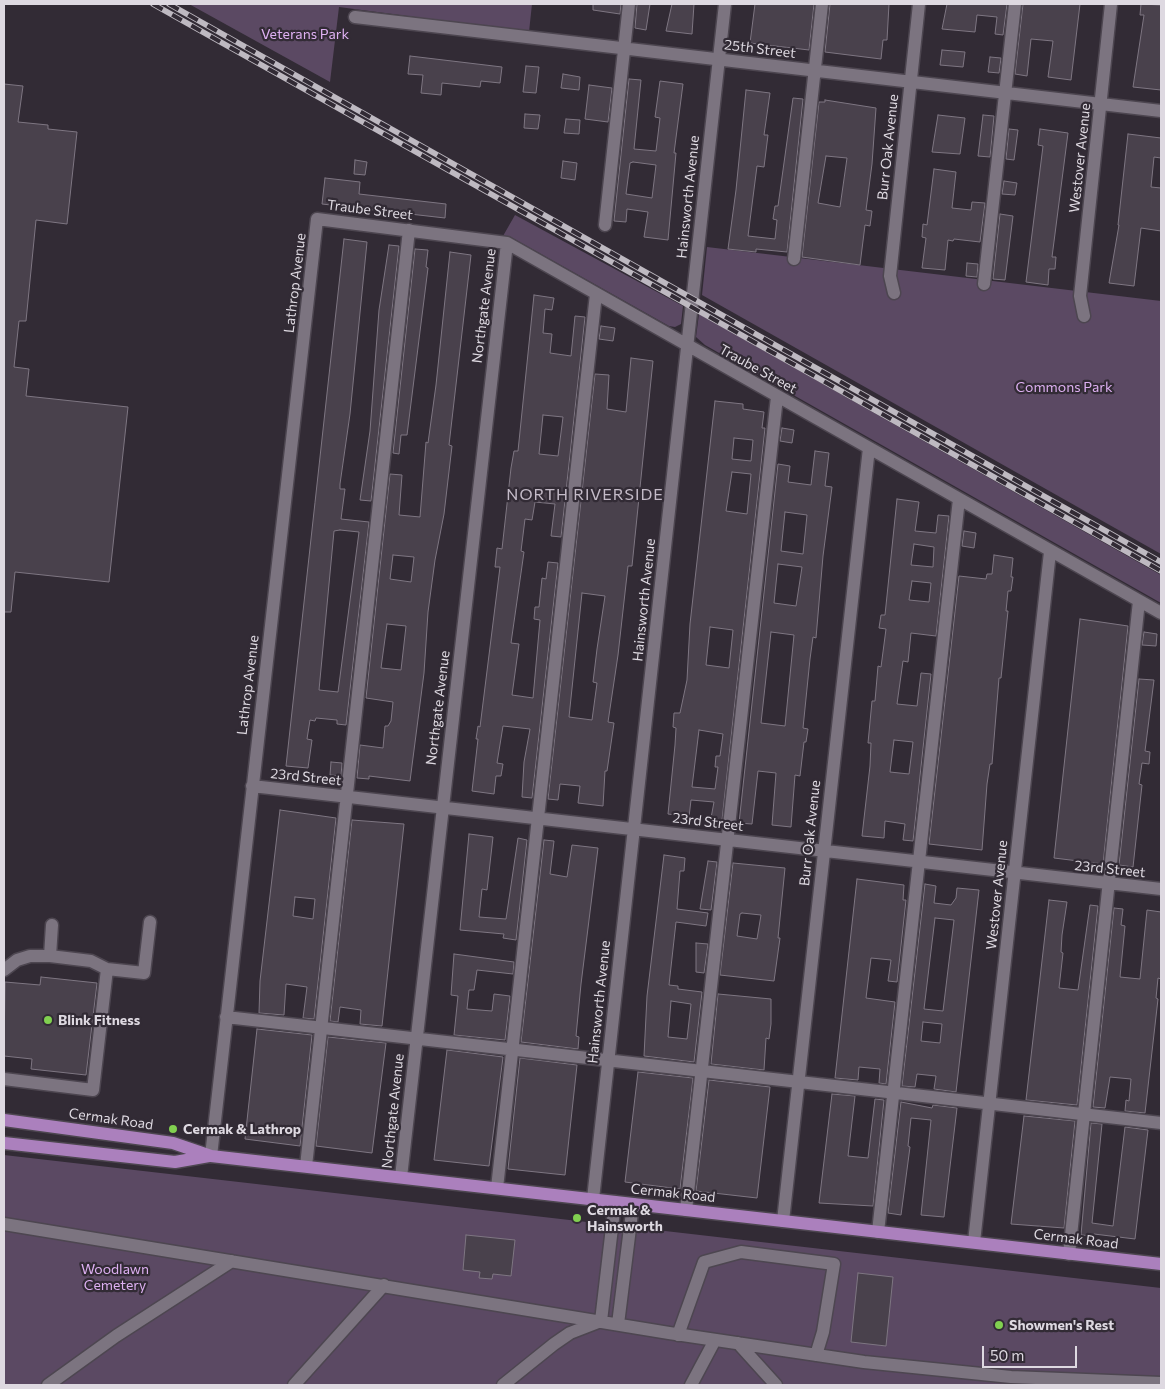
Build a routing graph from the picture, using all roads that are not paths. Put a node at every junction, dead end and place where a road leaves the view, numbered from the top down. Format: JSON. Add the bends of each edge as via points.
{"nodes":[{"id":1,"x":630,"y":4,"type":"edge"},
{"id":2,"x":725,"y":4,"type":"edge"},
{"id":3,"x":822,"y":4,"type":"edge"},
{"id":4,"x":919,"y":4,"type":"edge"},
{"id":5,"x":1015,"y":4,"type":"edge"},
{"id":6,"x":1111,"y":4,"type":"edge"},
{"id":7,"x":355,"y":17,"type":"dead end"},
{"id":8,"x":625,"y":48,"type":"junction"},
{"id":9,"x":719,"y":59,"type":"junction"},
{"id":10,"x":814,"y":70,"type":"junction"},
{"id":11,"x":910,"y":82,"type":"junction"},
{"id":12,"x":1005,"y":92,"type":"junction"},
{"id":13,"x":1101,"y":103,"type":"junction"},
{"id":14,"x":1161,"y":111,"type":"edge"},
{"id":15,"x":317,"y":219,"type":"joint"},
{"id":16,"x":605,"y":225,"type":"dead end"},
{"id":17,"x":409,"y":230,"type":"junction"},
{"id":18,"x":507,"y":243,"type":"junction"},
{"id":19,"x":794,"y":259,"type":"dead end"},
{"id":20,"x":984,"y":284,"type":"dead end"},
{"id":21,"x":894,"y":293,"type":"dead end"},
{"id":22,"x":596,"y":294,"type":"junction"},
{"id":23,"x":1084,"y":316,"type":"dead end"},
{"id":24,"x":687,"y":346,"type":"junction"},
{"id":25,"x":777,"y":396,"type":"junction"},
{"id":26,"x":869,"y":448,"type":"junction"},
{"id":27,"x":959,"y":500,"type":"junction"},
{"id":28,"x":1050,"y":552,"type":"junction"},
{"id":29,"x":1139,"y":601,"type":"junction"},
{"id":30,"x":1161,"y":613,"type":"edge"},
{"id":31,"x":252,"y":786,"type":"junction"},
{"id":32,"x":347,"y":797,"type":"junction"},
{"id":33,"x":442,"y":808,"type":"junction"},
{"id":34,"x":538,"y":818,"type":"junction"},
{"id":35,"x":634,"y":828,"type":"junction"},
{"id":36,"x":728,"y":839,"type":"junction"},
{"id":37,"x":824,"y":851,"type":"junction"},
{"id":38,"x":920,"y":862,"type":"junction"},
{"id":39,"x":1015,"y":873,"type":"junction"},
{"id":40,"x":1110,"y":884,"type":"junction"},
{"id":41,"x":1161,"y":889,"type":"edge"},
{"id":42,"x":150,"y":922,"type":"dead end"},
{"id":43,"x":52,"y":925,"type":"dead end"},
{"id":44,"x":50,"y":956,"type":"junction"},
{"id":45,"x":107,"y":969,"type":"junction"},
{"id":46,"x":4,"y":970,"type":"edge"},
{"id":47,"x":226,"y":1017,"type":"junction"},
{"id":48,"x":321,"y":1028,"type":"junction"},
{"id":49,"x":416,"y":1039,"type":"junction"},
{"id":50,"x":513,"y":1050,"type":"junction"},
{"id":51,"x":608,"y":1060,"type":"junction"},
{"id":52,"x":702,"y":1071,"type":"junction"},
{"id":53,"x":4,"y":1079,"type":"edge"},
{"id":54,"x":798,"y":1082,"type":"junction"},
{"id":55,"x":894,"y":1093,"type":"junction"},
{"id":56,"x":990,"y":1104,"type":"junction"},
{"id":57,"x":1084,"y":1115,"type":"junction"},
{"id":58,"x":4,"y":1120,"type":"edge"},
{"id":59,"x":1161,"y":1123,"type":"edge"},
{"id":60,"x":4,"y":1143,"type":"edge"},
{"id":61,"x":211,"y":1156,"type":"junction"},
{"id":62,"x":306,"y":1166,"type":"junction"},
{"id":63,"x":401,"y":1177,"type":"junction"},
{"id":64,"x":497,"y":1188,"type":"junction"},
{"id":65,"x":593,"y":1199,"type":"junction"},
{"id":66,"x":615,"y":1202,"type":"junction"},
{"id":67,"x":633,"y":1204,"type":"junction"},
{"id":68,"x":686,"y":1210,"type":"junction"},
{"id":69,"x":783,"y":1221,"type":"junction"},
{"id":70,"x":4,"y":1224,"type":"edge"},
{"id":71,"x":878,"y":1232,"type":"junction"},
{"id":72,"x":974,"y":1242,"type":"junction"},
{"id":73,"x":1069,"y":1254,"type":"junction"},
{"id":74,"x":232,"y":1261,"type":"junction"},
{"id":75,"x":1161,"y":1264,"type":"edge"},
{"id":76,"x":384,"y":1285,"type":"junction"},
{"id":77,"x":601,"y":1321,"type":"junction"},
{"id":78,"x":618,"y":1324,"type":"junction"},
{"id":79,"x":678,"y":1334,"type":"junction"},
{"id":80,"x":715,"y":1340,"type":"junction"},
{"id":81,"x":738,"y":1343,"type":"junction"},
{"id":82,"x":816,"y":1355,"type":"junction"},
{"id":83,"x":1118,"y":1383,"type":"edge"},
{"id":84,"x":1161,"y":1383,"type":"edge"},
{"id":85,"x":48,"y":1385,"type":"edge"},
{"id":86,"x":294,"y":1385,"type":"edge"},
{"id":87,"x":503,"y":1385,"type":"edge"},
{"id":88,"x":690,"y":1385,"type":"edge"},
{"id":89,"x":776,"y":1385,"type":"edge"}],
"edges":[{"from":1,"to":8,"type":"street"},
{"from":2,"to":9,"type":"street","name":"Hainsworth Avenue"},
{"from":3,"to":10,"type":"street"},
{"from":4,"to":11,"type":"street","name":"Burr Oak Avenue"},
{"from":5,"to":12,"type":"street"},
{"from":6,"to":13,"type":"street","name":"Westover Avenue"},
{"from":7,"to":8,"type":"street","name":"25th Street"},
{"from":8,"to":9,"type":"street","name":"25th Street"},
{"from":8,"to":16,"type":"street"},
{"from":9,"to":10,"type":"street","name":"25th Street"},
{"from":9,"to":24,"type":"street","name":"Hainsworth Avenue"},
{"from":10,"to":11,"type":"street","name":"25th Street"},
{"from":10,"to":19,"type":"street"},
{"from":11,"to":12,"type":"street","name":"25th Street"},
{"from":11,"to":21,"type":"street","name":"Burr Oak Avenue","via":[[890,276]]},
{"from":12,"to":13,"type":"street","name":"25th Street"},
{"from":12,"to":20,"type":"street"},
{"from":13,"to":14,"type":"street","name":"25th Street"},
{"from":13,"to":23,"type":"street","name":"Westover Avenue","via":[[1080,296]]},
{"from":15,"to":17,"type":"street","name":"Traube Street"},
{"from":15,"to":31,"type":"street","name":"Lathrop Avenue"},
{"from":17,"to":18,"type":"street","name":"Traube Street"},
{"from":17,"to":32,"type":"street"},
{"from":18,"to":22,"type":"street","name":"Traube Street"},
{"from":18,"to":33,"type":"street","name":"Northgate Avenue"},
{"from":22,"to":24,"type":"street","name":"Traube Street"},
{"from":22,"to":34,"type":"street"},
{"from":24,"to":25,"type":"street","name":"Traube Street"},
{"from":24,"to":35,"type":"street","name":"Hainsworth Avenue"},
{"from":25,"to":26,"type":"street","name":"Traube Street"},
{"from":25,"to":36,"type":"street"},
{"from":26,"to":27,"type":"street","name":"Traube Street"},
{"from":26,"to":37,"type":"street","name":"Burr Oak Avenue"},
{"from":27,"to":28,"type":"street","name":"Traube Street"},
{"from":27,"to":38,"type":"street"},
{"from":28,"to":29,"type":"street","name":"Traube Street"},
{"from":28,"to":39,"type":"street","name":"Westover Avenue"},
{"from":29,"to":30,"type":"street","name":"Traube Street"},
{"from":29,"to":40,"type":"street"},
{"from":31,"to":32,"type":"street","name":"23rd Street"},
{"from":31,"to":47,"type":"street","name":"Lathrop Avenue"},
{"from":32,"to":33,"type":"street","name":"23rd Street"},
{"from":32,"to":48,"type":"street"},
{"from":33,"to":34,"type":"street","name":"23rd Street"},
{"from":33,"to":49,"type":"street","name":"Northgate Avenue"},
{"from":34,"to":35,"type":"street","name":"23rd Street"},
{"from":34,"to":50,"type":"street"},
{"from":35,"to":36,"type":"street","name":"23rd Street"},
{"from":35,"to":51,"type":"street","name":"Hainsworth Avenue"},
{"from":36,"to":37,"type":"street","name":"23rd Street"},
{"from":36,"to":52,"type":"street"},
{"from":37,"to":38,"type":"street","name":"23rd Street"},
{"from":37,"to":54,"type":"street","name":"Burr Oak Avenue"},
{"from":38,"to":39,"type":"street","name":"23rd Street"},
{"from":38,"to":55,"type":"street"},
{"from":39,"to":40,"type":"street","name":"23rd Street"},
{"from":39,"to":56,"type":"street","name":"Westover Avenue"},
{"from":40,"to":41,"type":"street","name":"23rd Street"},
{"from":40,"to":57,"type":"street"},
{"from":42,"to":45,"type":"street","via":[[144,973]]},
{"from":43,"to":44,"type":"street"},
{"from":44,"to":45,"type":"street","via":[[91,961]]},
{"from":44,"to":46,"type":"street","via":[[30,956],[17,960]]},
{"from":45,"to":53,"type":"street","via":[[94,1090]]},
{"from":47,"to":48,"type":"street"},
{"from":47,"to":61,"type":"street","name":"Lathrop Avenue"},
{"from":48,"to":49,"type":"street"},
{"from":48,"to":62,"type":"street"},
{"from":49,"to":50,"type":"street"},
{"from":49,"to":63,"type":"street","name":"Northgate Avenue"},
{"from":50,"to":51,"type":"street"},
{"from":50,"to":64,"type":"street"},
{"from":51,"to":52,"type":"street"},
{"from":51,"to":65,"type":"street","name":"Hainsworth Avenue"},
{"from":52,"to":54,"type":"street"},
{"from":52,"to":68,"type":"street"},
{"from":54,"to":55,"type":"street"},
{"from":54,"to":69,"type":"street","name":"Burr Oak Avenue"},
{"from":55,"to":56,"type":"street"},
{"from":55,"to":71,"type":"street"},
{"from":56,"to":57,"type":"street"},
{"from":56,"to":72,"type":"street","name":"Westover Avenue"},
{"from":57,"to":59,"type":"street"},
{"from":57,"to":73,"type":"street"},
{"from":58,"to":61,"type":"main road","name":"Cermak Road","via":[[174,1143]]},
{"from":60,"to":61,"type":"main road","name":"Cermak Road","via":[[175,1162]]},
{"from":61,"to":62,"type":"main road","name":"Cermak Road"},
{"from":62,"to":63,"type":"main road","name":"Cermak Road"},
{"from":63,"to":64,"type":"main road","name":"Cermak Road"},
{"from":64,"to":65,"type":"main road","name":"Cermak Road"},
{"from":65,"to":66,"type":"main road","name":"Cermak Road"},
{"from":66,"to":67,"type":"main road","name":"Cermak Road"},
{"from":66,"to":77,"type":"street"},
{"from":67,"to":68,"type":"main road","name":"Cermak Road"},
{"from":67,"to":78,"type":"street"},
{"from":68,"to":69,"type":"main road","name":"Cermak Road"},
{"from":69,"to":71,"type":"main road","name":"Cermak Road"},
{"from":70,"to":74,"type":"street"},
{"from":71,"to":72,"type":"main road","name":"Cermak Road"},
{"from":72,"to":73,"type":"main road","name":"Cermak Road"},
{"from":73,"to":75,"type":"main road","name":"Cermak Road"},
{"from":74,"to":76,"type":"street"},
{"from":74,"to":85,"type":"street","via":[[116,1336]]},
{"from":76,"to":77,"type":"street"},
{"from":76,"to":86,"type":"street"},
{"from":77,"to":78,"type":"street"},
{"from":77,"to":87,"type":"street","via":[[570,1333]]},
{"from":78,"to":79,"type":"street"},
{"from":79,"to":80,"type":"street"},
{"from":79,"to":82,"type":"street","via":[[704,1262],[740,1252],[834,1264]]},
{"from":80,"to":81,"type":"street"},
{"from":80,"to":88,"type":"street"},
{"from":81,"to":82,"type":"street"},
{"from":81,"to":89,"type":"street"},
{"from":82,"to":83,"type":"street","via":[[913,1369]]},
{"from":83,"to":84,"type":"street"}]}
